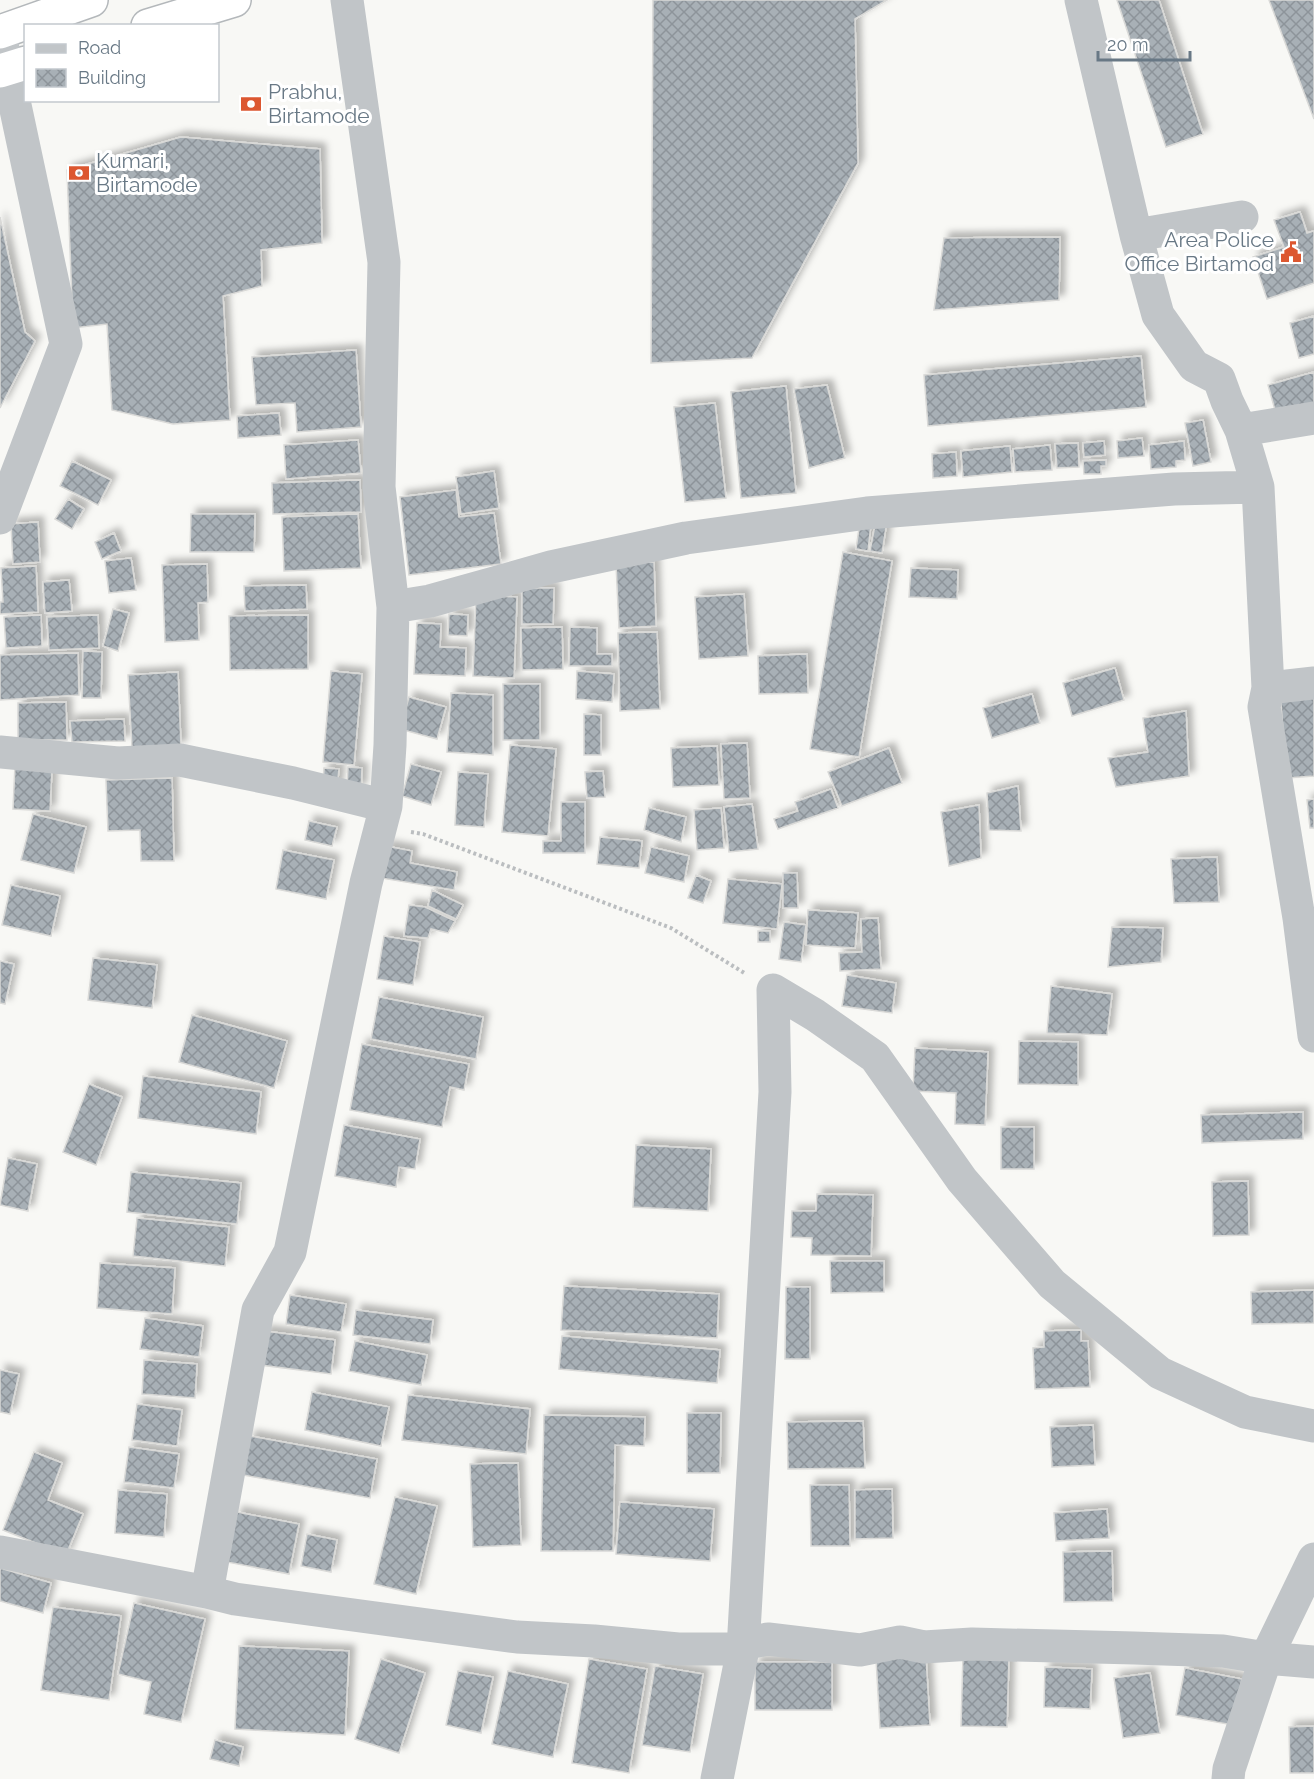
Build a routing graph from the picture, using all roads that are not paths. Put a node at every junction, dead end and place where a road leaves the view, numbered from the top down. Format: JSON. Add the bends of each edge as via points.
{"nodes":[{"id":1,"x":234,"y":0,"type":"edge"},
{"id":2,"x":347,"y":0,"type":"edge"},
{"id":3,"x":1082,"y":0,"type":"edge"},
{"id":4,"x":74,"y":8,"type":"edge"},
{"id":5,"x":28,"y":24,"type":"edge"},
{"id":6,"x":155,"y":24,"type":"edge"},
{"id":7,"x":24,"y":26,"type":"edge"},
{"id":8,"x":0,"y":34,"type":"edge"},
{"id":9,"x":11,"y":67,"type":"edge"},
{"id":10,"x":1242,"y":217,"type":"dead end"},
{"id":11,"x":1136,"y":235,"type":"junction"},
{"id":12,"x":1314,"y":418,"type":"edge"},
{"id":13,"x":1241,"y":430,"type":"junction"},
{"id":14,"x":1257,"y":487,"type":"junction"},
{"id":15,"x":0,"y":518,"type":"edge"},
{"id":16,"x":393,"y":607,"type":"junction"},
{"id":17,"x":1314,"y":683,"type":"edge"},
{"id":18,"x":1268,"y":688,"type":"junction"},
{"id":19,"x":0,"y":752,"type":"edge"},
{"id":20,"x":384,"y":817,"type":"junction"},
{"id":21,"x":1314,"y":1036,"type":"edge"},
{"id":22,"x":1314,"y":1426,"type":"edge"},
{"id":23,"x":0,"y":1552,"type":"edge"},
{"id":24,"x":1314,"y":1559,"type":"edge"},
{"id":25,"x":207,"y":1592,"type":"junction"},
{"id":26,"x":743,"y":1648,"type":"junction"},
{"id":27,"x":1266,"y":1658,"type":"junction"},
{"id":28,"x":1314,"y":1662,"type":"edge"},
{"id":29,"x":717,"y":1779,"type":"edge"},
{"id":30,"x":1228,"y":1779,"type":"edge"}],
"edges":[{"from":1,"to":6,"type":"highway"},
{"from":2,"to":16,"type":"street","via":[[384,262],[379,487]]},
{"from":3,"to":11,"type":"street"},
{"from":4,"to":5,"type":"highway"},
{"from":7,"to":8,"type":"highway"},
{"from":8,"to":9,"type":"street"},
{"from":9,"to":15,"type":"street","via":[[66,344]]},
{"from":10,"to":11,"type":"street"},
{"from":11,"to":13,"type":"street","via":[[1158,315],[1194,366],[1219,379]]},
{"from":12,"to":13,"type":"street"},
{"from":13,"to":14,"type":"street"},
{"from":14,"to":16,"type":"street","via":[[1174,489],[867,513],[709,535],[551,567],[430,601]]},
{"from":14,"to":18,"type":"street"},
{"from":16,"to":20,"type":"street"},
{"from":17,"to":18,"type":"street"},
{"from":18,"to":21,"type":"street","via":[[1264,707]]},
{"from":19,"to":20,"type":"street","via":[[118,763],[180,760],[293,783]]},
{"from":20,"to":25,"type":"street","via":[[366,884],[290,1252],[258,1310]]},
{"from":22,"to":26,"type":"street","via":[[1245,1413],[1160,1373],[1052,1284],[962,1179],[875,1058],[772,990],[775,1092]]},
{"from":23,"to":25,"type":"street"},
{"from":24,"to":27,"type":"street"},
{"from":25,"to":26,"type":"street","via":[[517,1636],[678,1649]]},
{"from":26,"to":27,"type":"street","via":[[742,1644],[768,1639],[860,1650],[900,1642],[924,1647],[972,1644],[1223,1651]]},
{"from":26,"to":29,"type":"street"},
{"from":27,"to":28,"type":"street"},
{"from":27,"to":30,"type":"street"}]}
